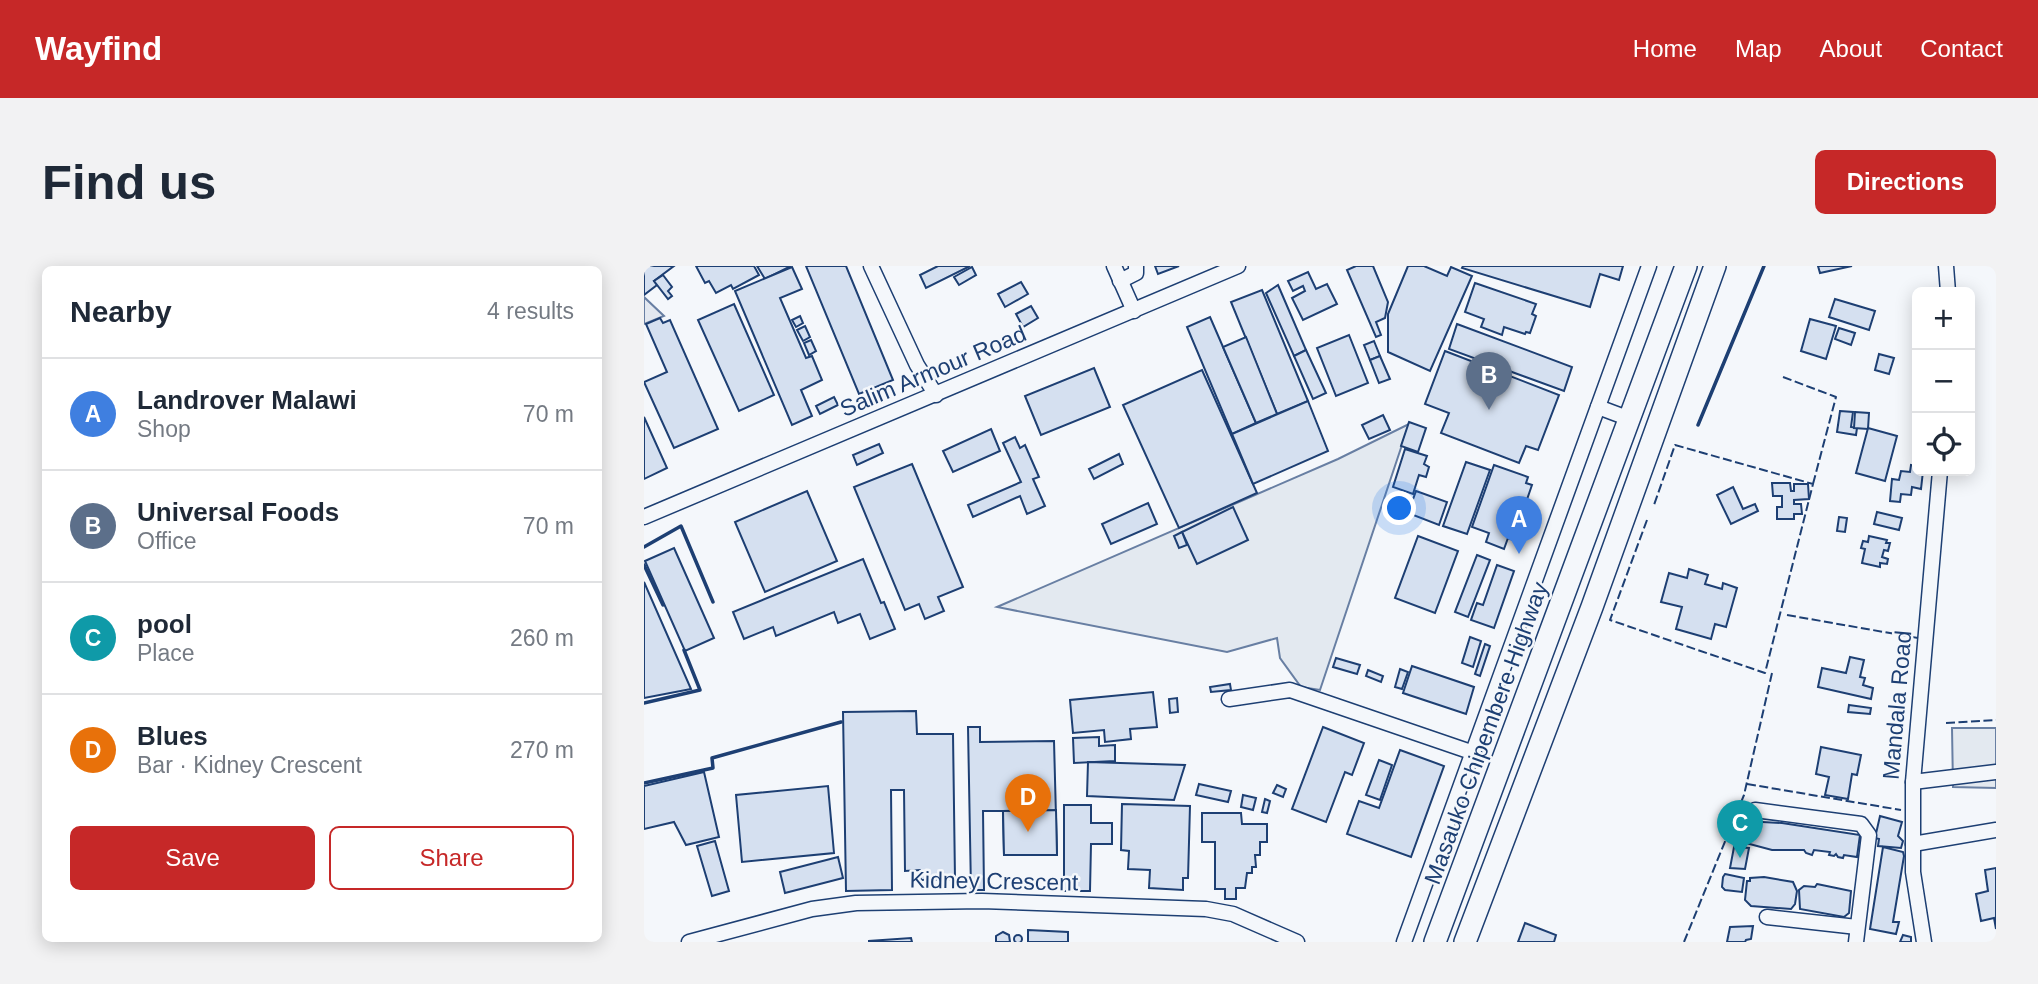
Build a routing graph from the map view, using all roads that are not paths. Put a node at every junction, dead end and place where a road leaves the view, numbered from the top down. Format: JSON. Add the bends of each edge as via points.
{"nodes":[{"id":1,"x":871,"y":266,"type":"edge"},
{"id":2,"x":1115,"y":266,"type":"edge"},
{"id":3,"x":1136,"y":266,"type":"edge"},
{"id":4,"x":1238,"y":266,"type":"edge"},
{"id":5,"x":1649,"y":266,"type":"edge"},
{"id":6,"x":1686,"y":266,"type":"edge"},
{"id":7,"x":1715,"y":266,"type":"edge"},
{"id":8,"x":1946,"y":266,"type":"edge"},
{"id":9,"x":1120,"y":281,"type":"junction"},
{"id":10,"x":1948,"y":287,"type":"edge"},
{"id":11,"x":1133,"y":311,"type":"junction"},
{"id":12,"x":936,"y":395,"type":"junction"},
{"id":13,"x":1598,"y":407,"type":"junction"},
{"id":14,"x":1630,"y":419,"type":"junction"},
{"id":15,"x":1940,"y":476,"type":"edge"},
{"id":16,"x":644,"y":517,"type":"edge"},
{"id":17,"x":1229,"y":699,"type":"dead end"},
{"id":18,"x":1474,"y":753,"type":"junction"},
{"id":19,"x":1996,"y":772,"type":"edge"},
{"id":20,"x":1913,"y":782,"type":"junction"},
{"id":21,"x":1755,"y":810,"type":"dead end"},
{"id":22,"x":1996,"y":830,"type":"edge"},
{"id":23,"x":1913,"y":844,"type":"junction"},
{"id":24,"x":1767,"y":917,"type":"dead end"},
{"id":25,"x":1857,"y":934,"type":"edge"},
{"id":26,"x":689,"y":942,"type":"edge"},
{"id":27,"x":1297,"y":942,"type":"edge"},
{"id":28,"x":1404,"y":942,"type":"edge"},
{"id":29,"x":1436,"y":942,"type":"edge"},
{"id":30,"x":1465,"y":942,"type":"edge"},
{"id":31,"x":1924,"y":942,"type":"edge"}],
"edges":[{"from":1,"to":12,"type":"street"},
{"from":2,"to":9,"type":"street"},
{"from":3,"to":9,"type":"street","via":[[1136,273]]},
{"from":4,"to":11,"type":"street","name":"Salim Armour Road"},
{"from":5,"to":13,"type":"street"},
{"from":6,"to":14,"type":"highway","name":"Masauko Chipembere Highway"},
{"from":7,"to":30,"type":"highway"},
{"from":8,"to":10,"type":"street"},
{"from":9,"to":11,"type":"street"},
{"from":11,"to":12,"type":"street","name":"Salim Armour Road"},
{"from":12,"to":16,"type":"street","name":"Salim Armour Road"},
{"from":13,"to":14,"type":"street"},
{"from":13,"to":18,"type":"street"},
{"from":14,"to":29,"type":"highway","name":"Masauko Chipembere Highway"},
{"from":15,"to":20,"type":"street","name":"Mandala Road"},
{"from":17,"to":18,"type":"street","via":[[1290,690]]},
{"from":18,"to":28,"type":"street"},
{"from":19,"to":20,"type":"street"},
{"from":20,"to":23,"type":"street","name":"Mandala Road"},
{"from":21,"to":25,"type":"street","via":[[1861,824],[1866,829],[1869,835]]},
{"from":22,"to":23,"type":"street"},
{"from":23,"to":31,"type":"street","name":"Mandala Road"},
{"from":24,"to":25,"type":"street"},
{"from":26,"to":27,"type":"street","name":"Kidney Crescent","via":[[801,912],[856,903],[982,901],[1206,909],[1233,914]]}]}
